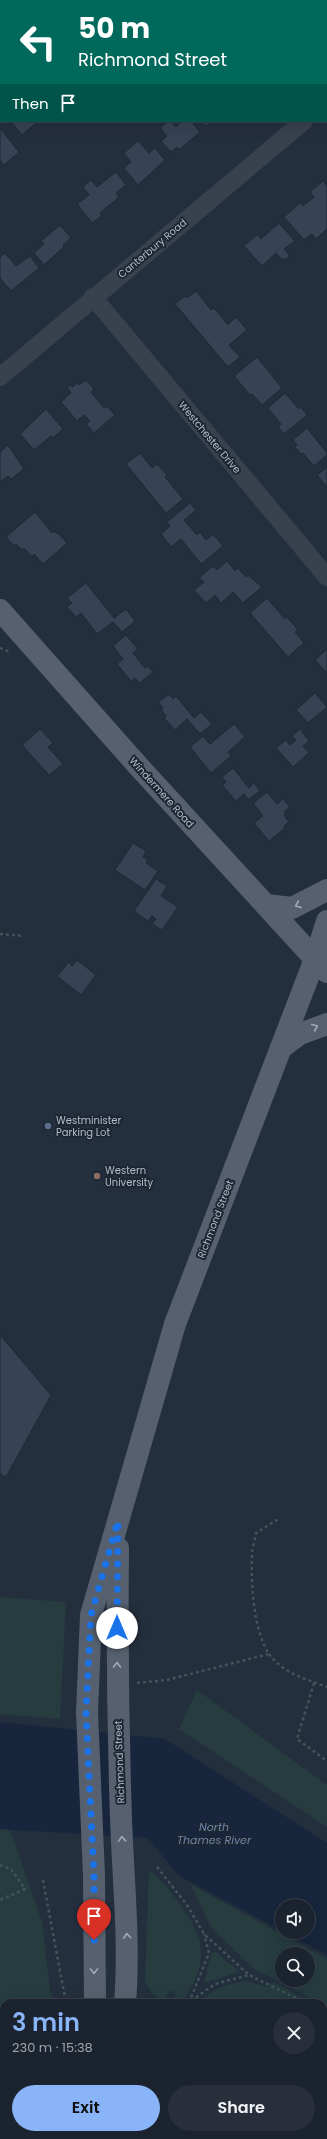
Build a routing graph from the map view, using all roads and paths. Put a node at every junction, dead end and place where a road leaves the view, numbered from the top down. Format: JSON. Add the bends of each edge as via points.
{"nodes":[{"id":1,"x":303,"y":122,"type":"edge"},
{"id":2,"x":93,"y":297,"type":"junction"},
{"id":3,"x":0,"y":377,"type":"edge"},
{"id":4,"x":327,"y":577,"type":"edge"},
{"id":5,"x":0,"y":610,"type":"edge"},
{"id":6,"x":0,"y":648,"type":"edge"},
{"id":7,"x":10,"y":652,"type":"dead end"},
{"id":8,"x":327,"y":890,"type":"edge"},
{"id":9,"x":266,"y":905,"type":"junction"},
{"id":10,"x":327,"y":921,"type":"edge"},
{"id":11,"x":0,"y":934,"type":"edge"},
{"id":12,"x":24,"y":936,"type":"dead end"},
{"id":13,"x":321,"y":965,"type":"edge"},
{"id":14,"x":327,"y":1024,"type":"edge"},
{"id":15,"x":281,"y":1048,"type":"junction"},
{"id":16,"x":280,"y":1518,"type":"dead end"},
{"id":17,"x":118,"y":1521,"type":"junction"},
{"id":18,"x":269,"y":1654,"type":"junction"},
{"id":19,"x":137,"y":1683,"type":"dead end"},
{"id":20,"x":314,"y":1683,"type":"junction"},
{"id":21,"x":327,"y":1687,"type":"edge"},
{"id":22,"x":327,"y":1761,"type":"edge"},
{"id":23,"x":0,"y":1865,"type":"edge"},
{"id":24,"x":157,"y":1867,"type":"dead end"},
{"id":25,"x":43,"y":1880,"type":"dead end"},
{"id":26,"x":0,"y":1900,"type":"edge"},
{"id":27,"x":204,"y":1934,"type":"junction"},
{"id":28,"x":249,"y":1975,"type":"junction"},
{"id":29,"x":65,"y":1999,"type":"edge"},
{"id":30,"x":95,"y":1999,"type":"edge"},
{"id":31,"x":125,"y":1999,"type":"edge"},
{"id":32,"x":190,"y":1999,"type":"edge"},
{"id":33,"x":193,"y":1999,"type":"edge"},
{"id":34,"x":298,"y":1999,"type":"edge"}],
"edges":[{"from":1,"to":2,"type":"street","name":"Canterbury Road"},
{"from":2,"to":3,"type":"street","name":"Canterbury Road"},
{"from":2,"to":4,"type":"street","name":"Westchester Drive"},
{"from":5,"to":9,"type":"main road","name":"Windermere Road","via":[[144,773]]},
{"from":6,"to":7,"type":"path"},
{"from":8,"to":9,"type":"main road","one_way":true,"via":[[286,909]]},
{"from":9,"to":13,"type":"main road","name":"Windermere Road"},
{"from":10,"to":13,"type":"main road","name":"Richmond Street"},
{"from":11,"to":12,"type":"path"},
{"from":13,"to":15,"type":"main road","name":"Richmond Street"},
{"from":15,"to":14,"type":"main road","one_way":true,"via":[[300,1034]]},
{"from":15,"to":17,"type":"main road","name":"Richmond Street","via":[[175,1324]]},
{"from":16,"to":18,"type":"path","via":[[256,1533],[252,1553],[256,1611],[262,1641]]},
{"from":17,"to":30,"type":"main road","name":"Richmond Street","one_way":true,"via":[[91,1615],[86,1712],[94,1876]]},
{"from":31,"to":17,"type":"main road","name":"Richmond Street","one_way":true,"via":[[128,1962],[117,1704]]},
{"from":18,"to":19,"type":"path","via":[[167,1680]]},
{"from":18,"to":20,"type":"path","via":[[277,1665]]},
{"from":20,"to":21,"type":"path"},
{"from":20,"to":22,"type":"path","via":[[297,1739]]},
{"from":23,"to":26,"type":"path","via":[[12,1869],[25,1889]]},
{"from":24,"to":27,"type":"path","via":[[187,1905]]},
{"from":25,"to":29,"type":"path"},
{"from":27,"to":28,"type":"path"},
{"from":27,"to":32,"type":"path","via":[[209,1953]]},
{"from":28,"to":33,"type":"path","via":[[215,1984]]},
{"from":28,"to":34,"type":"path"}]}
